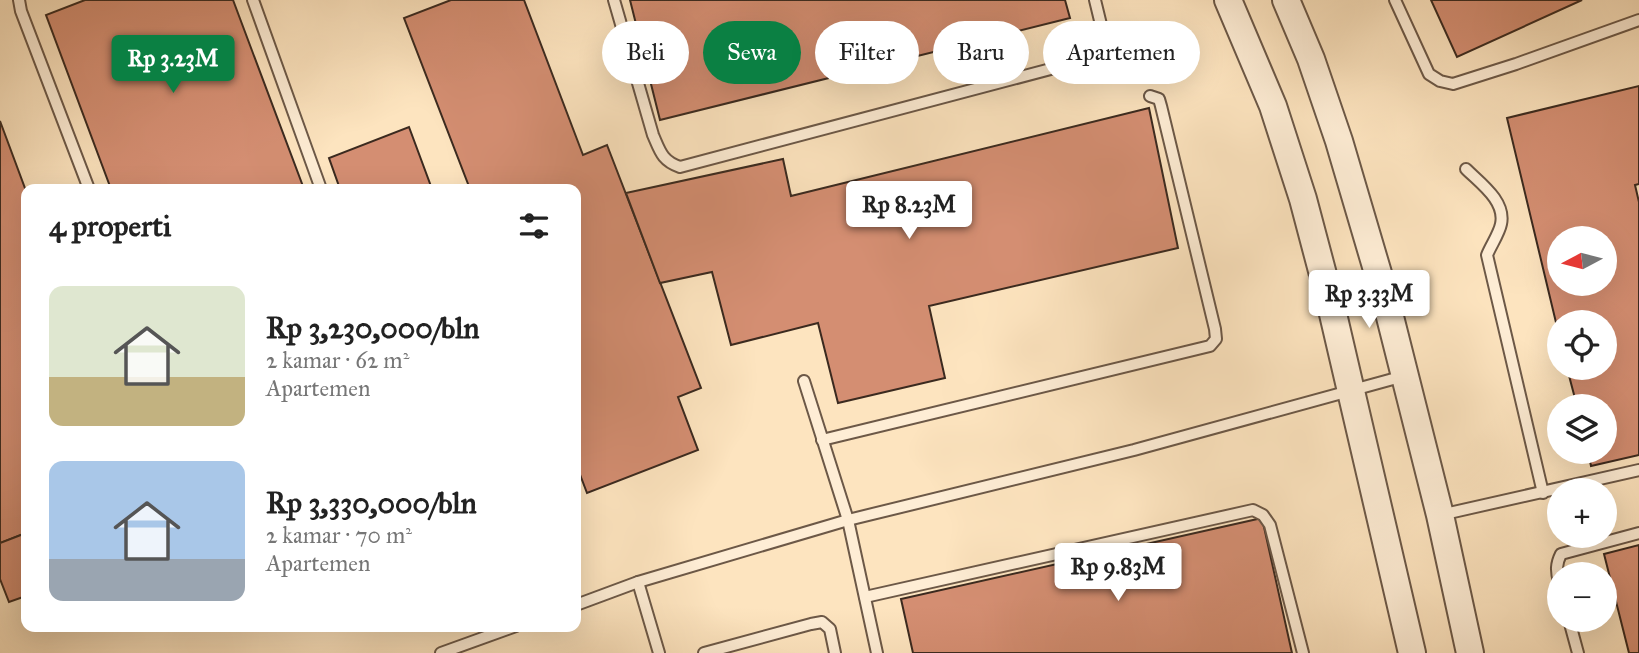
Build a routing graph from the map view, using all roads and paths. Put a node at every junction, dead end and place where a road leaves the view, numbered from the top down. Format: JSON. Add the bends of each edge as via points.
{"nodes":[{"id":1,"x":19,"y":0,"type":"edge"},
{"id":2,"x":253,"y":0,"type":"edge"},
{"id":3,"x":614,"y":0,"type":"edge"},
{"id":4,"x":1095,"y":0,"type":"edge"},
{"id":5,"x":1228,"y":0,"type":"edge"},
{"id":6,"x":1286,"y":0,"type":"edge"},
{"id":7,"x":1395,"y":0,"type":"edge"},
{"id":8,"x":1639,"y":20,"type":"edge"},
{"id":9,"x":1150,"y":96,"type":"dead end"},
{"id":10,"x":1466,"y":169,"type":"dead end"},
{"id":11,"x":87,"y":184,"type":"edge"},
{"id":12,"x":319,"y":184,"type":"edge"},
{"id":13,"x":1404,"y":376,"type":"junction"},
{"id":14,"x":804,"y":381,"type":"dead end"},
{"id":15,"x":1350,"y":391,"type":"junction"},
{"id":16,"x":822,"y":440,"type":"junction"},
{"id":17,"x":1639,"y":470,"type":"edge"},
{"id":18,"x":1544,"y":493,"type":"junction"},
{"id":19,"x":1440,"y":516,"type":"junction"},
{"id":20,"x":848,"y":520,"type":"junction"},
{"id":21,"x":1639,"y":533,"type":"edge"},
{"id":22,"x":1557,"y":562,"type":"edge"},
{"id":23,"x":639,"y":582,"type":"junction"},
{"id":24,"x":865,"y":597,"type":"junction"},
{"id":25,"x":581,"y":603,"type":"edge"},
{"id":26,"x":490,"y":632,"type":"edge"},
{"id":27,"x":1572,"y":632,"type":"edge"},
{"id":28,"x":441,"y":653,"type":"edge"},
{"id":29,"x":659,"y":653,"type":"edge"},
{"id":30,"x":704,"y":653,"type":"edge"},
{"id":31,"x":835,"y":653,"type":"edge"},
{"id":32,"x":877,"y":653,"type":"edge"},
{"id":33,"x":1303,"y":653,"type":"edge"},
{"id":34,"x":1412,"y":653,"type":"edge"},
{"id":35,"x":1471,"y":653,"type":"edge"},
{"id":36,"x":1578,"y":653,"type":"edge"}],
"edges":[{"from":1,"to":11,"type":"lane"},
{"from":2,"to":12,"type":"lane"},
{"from":3,"to":4,"type":"lane","via":[[653,135],[662,156],[680,167],[1096,57],[1104,37]]},
{"from":5,"to":15,"type":"street","via":[[1273,106],[1303,199]]},
{"from":6,"to":13,"type":"street","via":[[1339,141]]},
{"from":7,"to":8,"type":"lane","via":[[1429,74],[1453,84]]},
{"from":9,"to":16,"type":"lane","via":[[1159,99],[1161,106],[1215,329],[1216,339],[1210,346]]},
{"from":10,"to":18,"type":"lane","via":[[1502,209],[1501,225],[1487,255]]},
{"from":13,"to":15,"type":"lane"},
{"from":13,"to":19,"type":"street"},
{"from":14,"to":16,"type":"lane"},
{"from":15,"to":20,"type":"lane"},
{"from":15,"to":34,"type":"street"},
{"from":16,"to":20,"type":"lane"},
{"from":17,"to":18,"type":"lane"},
{"from":18,"to":19,"type":"lane"},
{"from":19,"to":35,"type":"street"},
{"from":20,"to":23,"type":"lane"},
{"from":20,"to":24,"type":"lane"},
{"from":21,"to":22,"type":"lane","via":[[1561,554]]},
{"from":23,"to":25,"type":"lane"},
{"from":23,"to":29,"type":"lane"},
{"from":24,"to":32,"type":"lane"},
{"from":24,"to":33,"type":"lane","via":[[1253,510],[1270,525]]},
{"from":26,"to":28,"type":"lane"},
{"from":27,"to":36,"type":"lane"},
{"from":30,"to":31,"type":"lane","via":[[822,622],[830,629]]}]}
